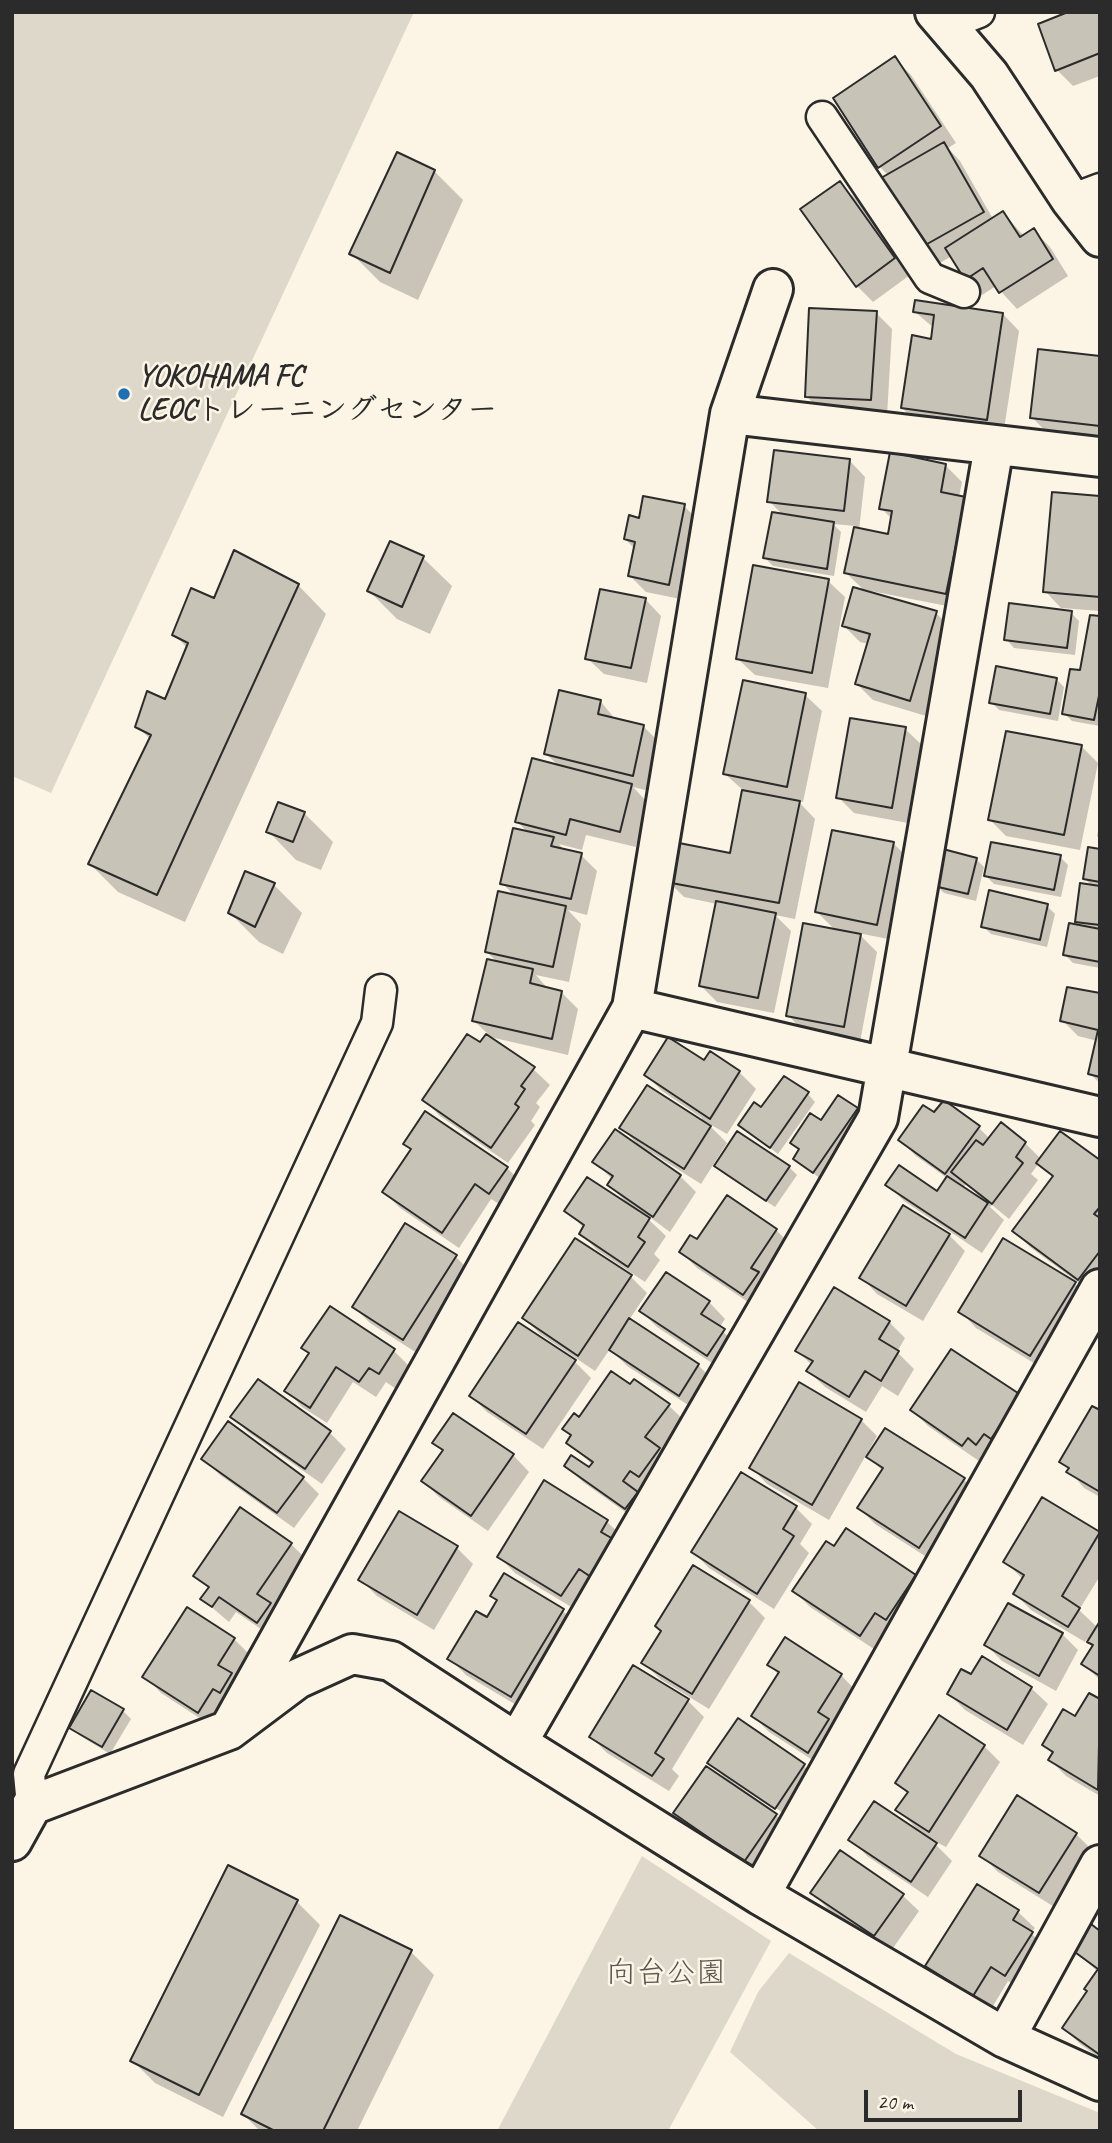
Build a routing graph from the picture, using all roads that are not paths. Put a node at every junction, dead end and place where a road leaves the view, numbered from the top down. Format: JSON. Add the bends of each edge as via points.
{"nodes":[{"id":1,"x":953,"y":16,"type":"edge"},
{"id":2,"x":822,"y":117,"type":"dead end"},
{"id":3,"x":1085,"y":195,"type":"edge"},
{"id":4,"x":1100,"y":237,"type":"edge"},
{"id":5,"x":774,"y":289,"type":"dead end"},
{"id":6,"x":964,"y":292,"type":"dead end"},
{"id":7,"x":730,"y":414,"type":"junction"},
{"id":8,"x":993,"y":446,"type":"junction"},
{"id":9,"x":1100,"y":457,"type":"edge"},
{"id":10,"x":382,"y":990,"type":"dead end"},
{"id":11,"x":632,"y":1008,"type":"junction"},
{"id":12,"x":887,"y":1066,"type":"junction"},
{"id":13,"x":1100,"y":1117,"type":"edge"},
{"id":14,"x":1100,"y":1289,"type":"edge"},
{"id":15,"x":229,"y":1730,"type":"junction"},
{"id":16,"x":517,"y":1743,"type":"junction"},
{"id":17,"x":32,"y":1805,"type":"junction"},
{"id":18,"x":12,"y":1841,"type":"edge"},
{"id":19,"x":1100,"y":1866,"type":"edge"},
{"id":20,"x":760,"y":1895,"type":"junction"},
{"id":21,"x":1005,"y":2038,"type":"junction"},
{"id":22,"x":1100,"y":2081,"type":"edge"}],
"edges":[{"from":1,"to":3,"type":"street","via":[[989,75]]},
{"from":2,"to":6,"type":"lane","via":[[929,278]]},
{"from":3,"to":4,"type":"street"},
{"from":5,"to":7,"type":"street"},
{"from":7,"to":8,"type":"street"},
{"from":7,"to":11,"type":"street"},
{"from":8,"to":9,"type":"street"},
{"from":8,"to":12,"type":"street"},
{"from":10,"to":17,"type":"lane","via":[[377,1023],[29,1774]]},
{"from":11,"to":12,"type":"street"},
{"from":11,"to":15,"type":"street"},
{"from":12,"to":13,"type":"street"},
{"from":12,"to":16,"type":"street","via":[[878,1118]]},
{"from":14,"to":20,"type":"street"},
{"from":15,"to":16,"type":"street","via":[[297,1679],[352,1654],[391,1661]]},
{"from":15,"to":17,"type":"street"},
{"from":16,"to":20,"type":"street"},
{"from":17,"to":18,"type":"street"},
{"from":19,"to":21,"type":"street"},
{"from":20,"to":21,"type":"street"},
{"from":21,"to":22,"type":"street"}]}
